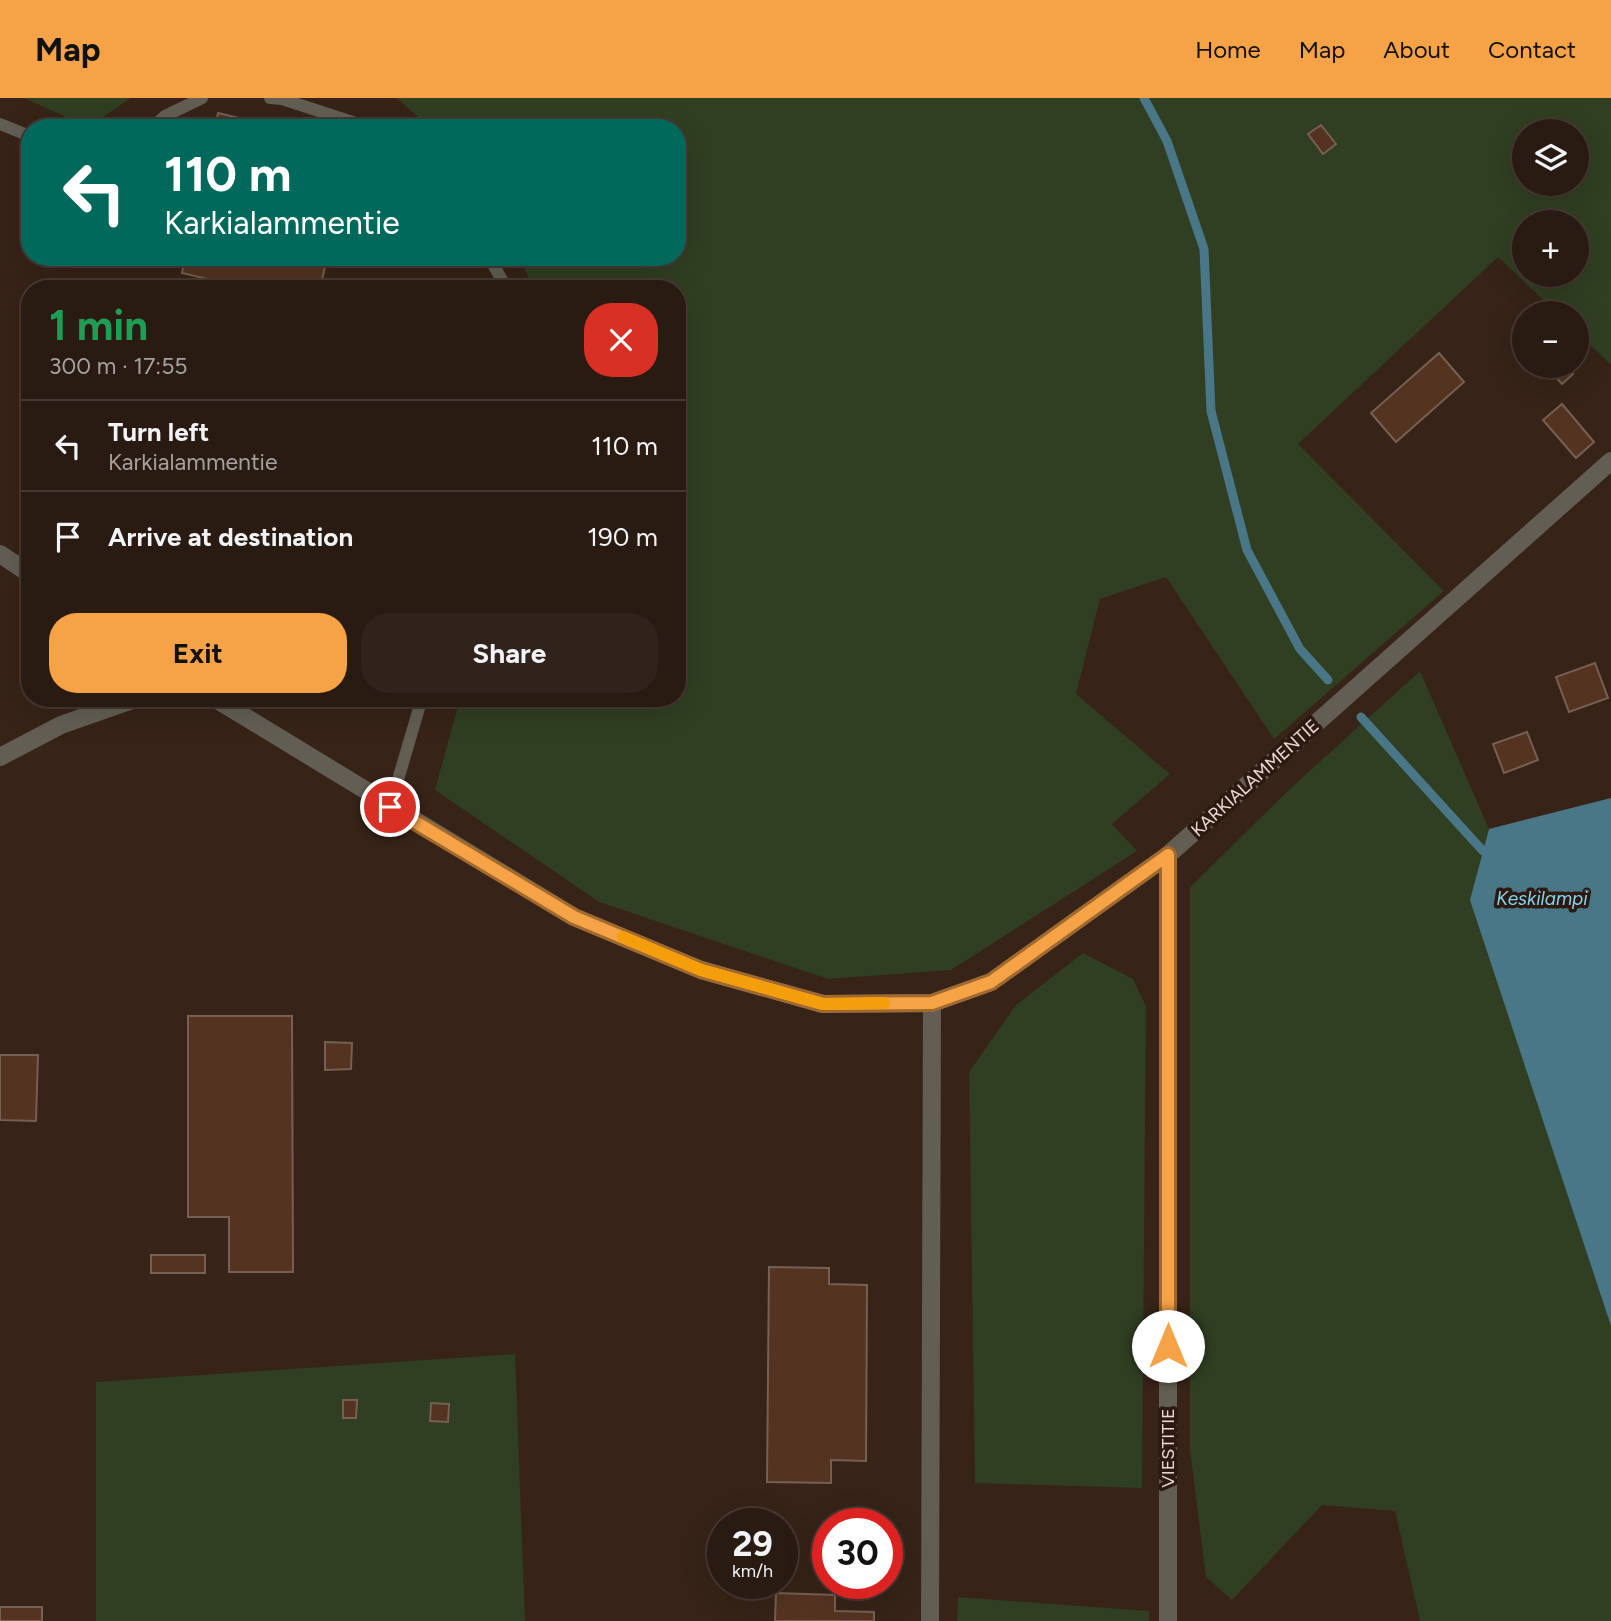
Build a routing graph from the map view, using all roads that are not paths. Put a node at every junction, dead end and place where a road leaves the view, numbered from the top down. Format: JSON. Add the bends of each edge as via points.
{"nodes":[{"id":1,"x":202,"y":98,"type":"edge"},
{"id":2,"x":270,"y":98,"type":"edge"},
{"id":3,"x":161,"y":119,"type":"edge"},
{"id":4,"x":343,"y":119,"type":"edge"},
{"id":5,"x":0,"y":124,"type":"edge"},
{"id":6,"x":21,"y":132,"type":"edge"},
{"id":7,"x":1611,"y":461,"type":"edge"},
{"id":8,"x":0,"y":554,"type":"edge"},
{"id":9,"x":21,"y":569,"type":"edge"},
{"id":10,"x":112,"y":707,"type":"edge"},
{"id":11,"x":229,"y":707,"type":"edge"},
{"id":12,"x":419,"y":707,"type":"edge"},
{"id":13,"x":0,"y":757,"type":"edge"},
{"id":14,"x":390,"y":807,"type":"junction"},
{"id":15,"x":1168,"y":855,"type":"junction"},
{"id":16,"x":932,"y":1003,"type":"junction"},
{"id":17,"x":930,"y":1621,"type":"edge"},
{"id":18,"x":1168,"y":1621,"type":"edge"}],
"edges":[{"from":1,"to":3,"type":"lane"},
{"from":2,"to":4,"type":"lane"},
{"from":5,"to":6,"type":"lane"},
{"from":7,"to":15,"type":"street","name":"KARKIALAMMENTIE"},
{"from":8,"to":9,"type":"street"},
{"from":10,"to":13,"type":"street","via":[[61,725]]},
{"from":11,"to":14,"type":"street","name":"KARKIALAMMENTIE"},
{"from":12,"to":14,"type":"lane"},
{"from":14,"to":16,"type":"street","name":"KARKIALAMMENTIE","via":[[574,917],[701,970],[823,1004]]},
{"from":15,"to":16,"type":"street","name":"KARKIALAMMENTIE","via":[[991,982]]},
{"from":15,"to":18,"type":"street","name":"VIESTITIE"},
{"from":16,"to":17,"type":"street"}]}
